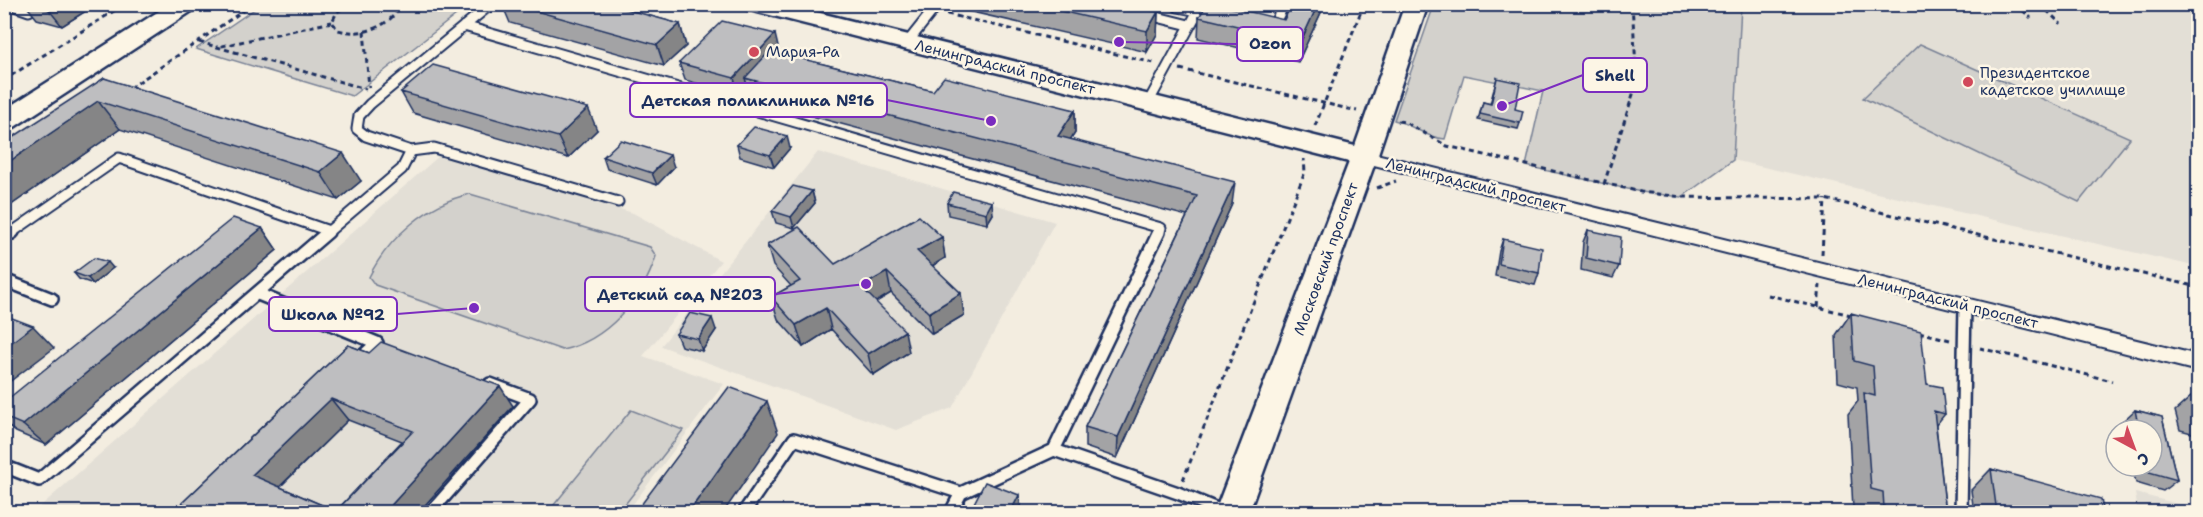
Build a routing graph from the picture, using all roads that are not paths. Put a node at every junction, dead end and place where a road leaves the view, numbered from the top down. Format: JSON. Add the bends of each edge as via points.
{"nodes":[{"id":1,"x":9,"y":4,"type":"edge"},
{"id":2,"x":40,"y":4,"type":"edge"},
{"id":3,"x":165,"y":4,"type":"edge"},
{"id":4,"x":187,"y":4,"type":"edge"},
{"id":5,"x":491,"y":4,"type":"edge"},
{"id":6,"x":754,"y":4,"type":"edge"},
{"id":7,"x":1180,"y":4,"type":"edge"},
{"id":8,"x":1284,"y":4,"type":"edge"},
{"id":9,"x":1417,"y":4,"type":"edge"},
{"id":10,"x":936,"y":8,"type":"edge"},
{"id":11,"x":1198,"y":11,"type":"junction"},
{"id":12,"x":1138,"y":12,"type":"edge"},
{"id":13,"x":1230,"y":18,"type":"edge"},
{"id":14,"x":1262,"y":24,"type":"edge"},
{"id":15,"x":1190,"y":25,"type":"junction"},
{"id":16,"x":464,"y":26,"type":"junction"},
{"id":17,"x":907,"y":43,"type":"junction"},
{"id":18,"x":1148,"y":103,"type":"junction"},
{"id":19,"x":4,"y":107,"type":"edge"},
{"id":20,"x":4,"y":122,"type":"edge"},
{"id":21,"x":411,"y":151,"type":"junction"},
{"id":22,"x":1364,"y":157,"type":"junction"},
{"id":23,"x":618,"y":202,"type":"dead end"},
{"id":24,"x":329,"y":231,"type":"junction"},
{"id":25,"x":4,"y":238,"type":"edge"},
{"id":26,"x":4,"y":280,"type":"edge"},
{"id":27,"x":258,"y":294,"type":"junction"},
{"id":28,"x":52,"y":299,"type":"dead end"},
{"id":29,"x":1965,"y":305,"type":"junction"},
{"id":30,"x":2199,"y":363,"type":"edge"},
{"id":31,"x":351,"y":367,"type":"edge"},
{"id":32,"x":475,"y":379,"type":"edge"},
{"id":33,"x":1054,"y":450,"type":"junction"},
{"id":34,"x":4,"y":466,"type":"edge"},
{"id":35,"x":961,"y":493,"type":"junction"},
{"id":36,"x":431,"y":513,"type":"edge"},
{"id":37,"x":744,"y":513,"type":"edge"},
{"id":38,"x":951,"y":513,"type":"edge"},
{"id":39,"x":1224,"y":513,"type":"edge"},
{"id":40,"x":1232,"y":513,"type":"edge"},
{"id":41,"x":1961,"y":513,"type":"edge"}],
"edges":[{"from":1,"to":2,"type":"lane","via":[[29,11]]},
{"from":3,"to":19,"type":"street"},
{"from":4,"to":20,"type":"street"},
{"from":5,"to":16,"type":"lane"},
{"from":6,"to":17,"type":"street","name":"Ленинградский проспект"},
{"from":7,"to":11,"type":"lane","via":[[1178,7]]},
{"from":8,"to":14,"type":"lane","via":[[1273,27]]},
{"from":9,"to":22,"type":"street","name":"Московский проспект"},
{"from":10,"to":17,"type":"lane"},
{"from":11,"to":13,"type":"lane"},
{"from":11,"to":15,"type":"lane"},
{"from":12,"to":15,"type":"lane"},
{"from":15,"to":18,"type":"lane"},
{"from":16,"to":21,"type":"lane","via":[[359,116],[357,129],[366,136]]},
{"from":16,"to":33,"type":"lane","via":[[1161,228]]},
{"from":17,"to":18,"type":"street","name":"Ленинградский проспект"},
{"from":18,"to":22,"type":"street","name":"Ленинградский проспект"},
{"from":21,"to":23,"type":"lane","via":[[434,148]]},
{"from":21,"to":24,"type":"lane","via":[[402,169]]},
{"from":22,"to":29,"type":"street","name":"Ленинградский проспект"},
{"from":22,"to":40,"type":"street","name":"Московский проспект"},
{"from":24,"to":25,"type":"lane","via":[[119,158]]},
{"from":24,"to":27,"type":"lane"},
{"from":26,"to":28,"type":"lane"},
{"from":27,"to":31,"type":"lane","via":[[382,345]]},
{"from":27,"to":34,"type":"lane","via":[[39,480]]},
{"from":29,"to":30,"type":"street","name":"Ленинградский проспект"},
{"from":29,"to":41,"type":"lane"},
{"from":32,"to":36,"type":"lane","via":[[530,399]]},
{"from":33,"to":35,"type":"lane"},
{"from":33,"to":39,"type":"lane"},
{"from":35,"to":37,"type":"lane","via":[[794,439]]},
{"from":35,"to":38,"type":"lane"}]}
